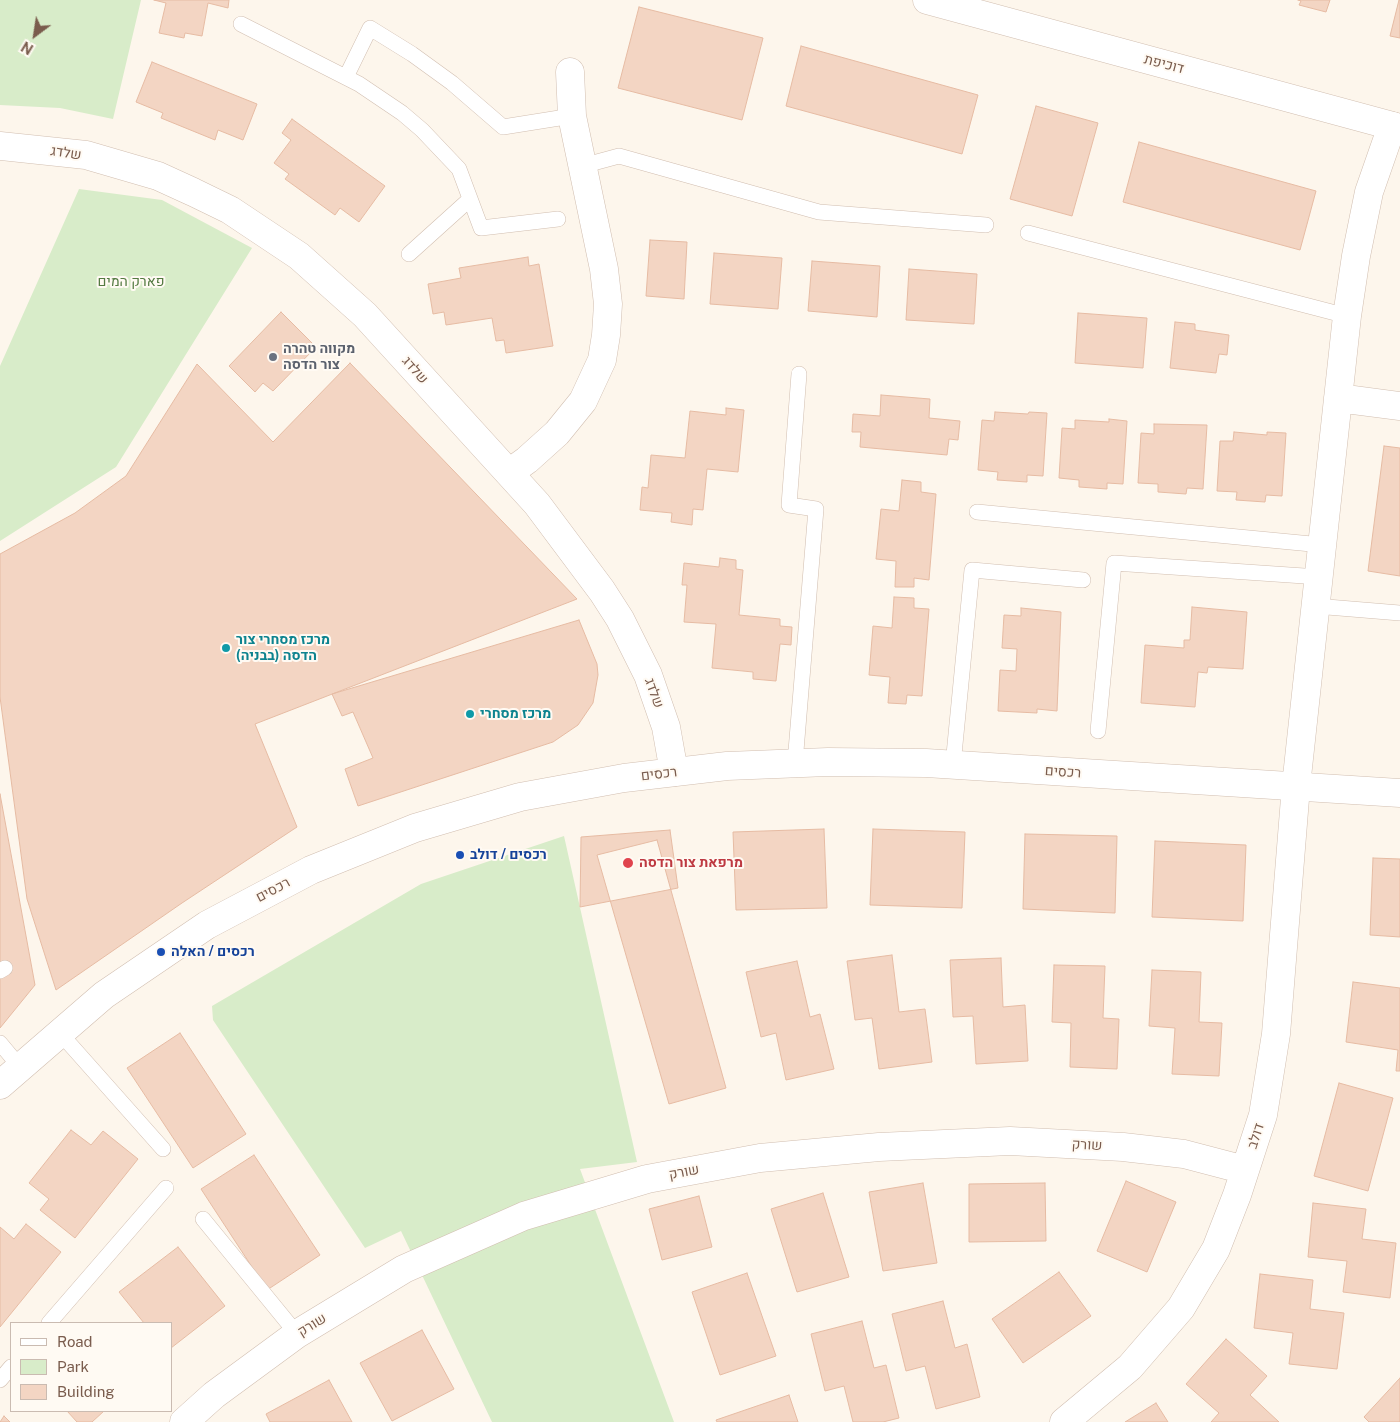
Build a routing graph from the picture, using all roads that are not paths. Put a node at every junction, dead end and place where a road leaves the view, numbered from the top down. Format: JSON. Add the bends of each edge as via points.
{"nodes":[{"id":1,"x":927,"y":0,"type":"edge"},
{"id":2,"x":241,"y":24,"type":"dead end"},
{"id":3,"x":570,"y":72,"type":"dead end"},
{"id":4,"x":346,"y":77,"type":"junction"},
{"id":5,"x":572,"y":116,"type":"junction"},
{"id":6,"x":1396,"y":127,"type":"edge"},
{"id":7,"x":0,"y":146,"type":"edge"},
{"id":8,"x":582,"y":166,"type":"junction"},
{"id":9,"x":470,"y":198,"type":"junction"},
{"id":10,"x":558,"y":219,"type":"dead end"},
{"id":11,"x":986,"y":225,"type":"dead end"},
{"id":12,"x":1028,"y":233,"type":"dead end"},
{"id":13,"x":409,"y":254,"type":"dead end"},
{"id":14,"x":1347,"y":316,"type":"junction"},
{"id":15,"x":799,"y":374,"type":"dead end"},
{"id":16,"x":1338,"y":398,"type":"junction"},
{"id":17,"x":1400,"y":406,"type":"edge"},
{"id":18,"x":509,"y":473,"type":"junction"},
{"id":19,"x":977,"y":512,"type":"dead end"},
{"id":20,"x":1322,"y":545,"type":"junction"},
{"id":21,"x":1319,"y":577,"type":"junction"},
{"id":22,"x":1083,"y":580,"type":"dead end"},
{"id":23,"x":1315,"y":606,"type":"junction"},
{"id":24,"x":1400,"y":613,"type":"edge"},
{"id":25,"x":1098,"y":731,"type":"dead end"},
{"id":26,"x":795,"y":763,"type":"junction"},
{"id":27,"x":953,"y":765,"type":"junction"},
{"id":28,"x":674,"y":772,"type":"junction"},
{"id":29,"x":1296,"y":786,"type":"junction"},
{"id":30,"x":1400,"y":792,"type":"edge"},
{"id":31,"x":60,"y":1033,"type":"junction"},
{"id":32,"x":0,"y":1042,"type":"edge"},
{"id":33,"x":20,"y":1067,"type":"junction"},
{"id":34,"x":0,"y":1085,"type":"edge"},
{"id":35,"x":163,"y":1149,"type":"dead end"},
{"id":36,"x":1246,"y":1170,"type":"junction"},
{"id":37,"x":166,"y":1188,"type":"dead end"},
{"id":38,"x":203,"y":1219,"type":"dead end"},
{"id":39,"x":50,"y":1322,"type":"edge"},
{"id":40,"x":297,"y":1334,"type":"junction"},
{"id":41,"x":10,"y":1368,"type":"edge"},
{"id":42,"x":0,"y":1380,"type":"edge"},
{"id":43,"x":184,"y":1422,"type":"edge"},
{"id":44,"x":1064,"y":1422,"type":"edge"}],
"edges":[{"from":1,"to":6,"type":"street","name":"דוכיפת"},
{"from":2,"to":4,"type":"lane"},
{"from":3,"to":5,"type":"street"},
{"from":4,"to":5,"type":"lane","via":[[370,28],[446,78],[503,127]]},
{"from":4,"to":9,"type":"lane","via":[[402,113],[442,148],[459,169]]},
{"from":5,"to":8,"type":"street"},
{"from":6,"to":14,"type":"street","name":"דולב","via":[[1369,192]]},
{"from":7,"to":18,"type":"street","name":"שלדג","via":[[86,155],[158,176],[230,210],[299,256],[365,315]]},
{"from":8,"to":11,"type":"lane","via":[[619,156],[819,212]]},
{"from":8,"to":18,"type":"street","via":[[604,269],[608,304],[602,360],[594,382],[571,418]]},
{"from":9,"to":10,"type":"lane","via":[[481,228]]},
{"from":9,"to":13,"type":"lane"},
{"from":12,"to":14,"type":"lane"},
{"from":14,"to":16,"type":"street","name":"דולב"},
{"from":15,"to":26,"type":"lane","via":[[789,506],[816,509]]},
{"from":16,"to":17,"type":"street"},
{"from":16,"to":20,"type":"street","name":"דולב"},
{"from":18,"to":28,"type":"street","name":"שלדג","via":[[561,533],[620,619],[658,701]]},
{"from":19,"to":20,"type":"lane"},
{"from":20,"to":21,"type":"street","name":"דולב"},
{"from":21,"to":23,"type":"street","name":"דולב"},
{"from":21,"to":25,"type":"lane","via":[[1114,563]]},
{"from":22,"to":27,"type":"lane","via":[[972,570]]},
{"from":23,"to":24,"type":"lane"},
{"from":23,"to":29,"type":"street","name":"דולב"},
{"from":26,"to":27,"type":"street","name":"רכסים"},
{"from":26,"to":28,"type":"street","name":"רכסים"},
{"from":27,"to":29,"type":"street","name":"רכסים"},
{"from":28,"to":31,"type":"street","name":"רכסים","via":[[520,797],[415,828],[311,870],[207,925],[104,995]]},
{"from":29,"to":30,"type":"street","name":"רכסים"},
{"from":29,"to":36,"type":"street","name":"דולב","via":[[1276,1034],[1263,1115]]},
{"from":31,"to":33,"type":"street","name":"רכסים"},
{"from":31,"to":35,"type":"lane"},
{"from":32,"to":33,"type":"lane"},
{"from":33,"to":34,"type":"street","name":"רכסים"},
{"from":36,"to":40,"type":"street","name":"שורק","via":[[1184,1154],[1010,1141],[879,1147],[760,1158],[647,1179],[524,1216],[404,1269]]},
{"from":36,"to":44,"type":"street","name":"דולב","via":[[1216,1249],[1180,1308],[1130,1367]]},
{"from":37,"to":39,"type":"lane"},
{"from":38,"to":40,"type":"lane"},
{"from":40,"to":43,"type":"street","name":"שורק","via":[[214,1395]]},
{"from":41,"to":42,"type":"lane"}]}
